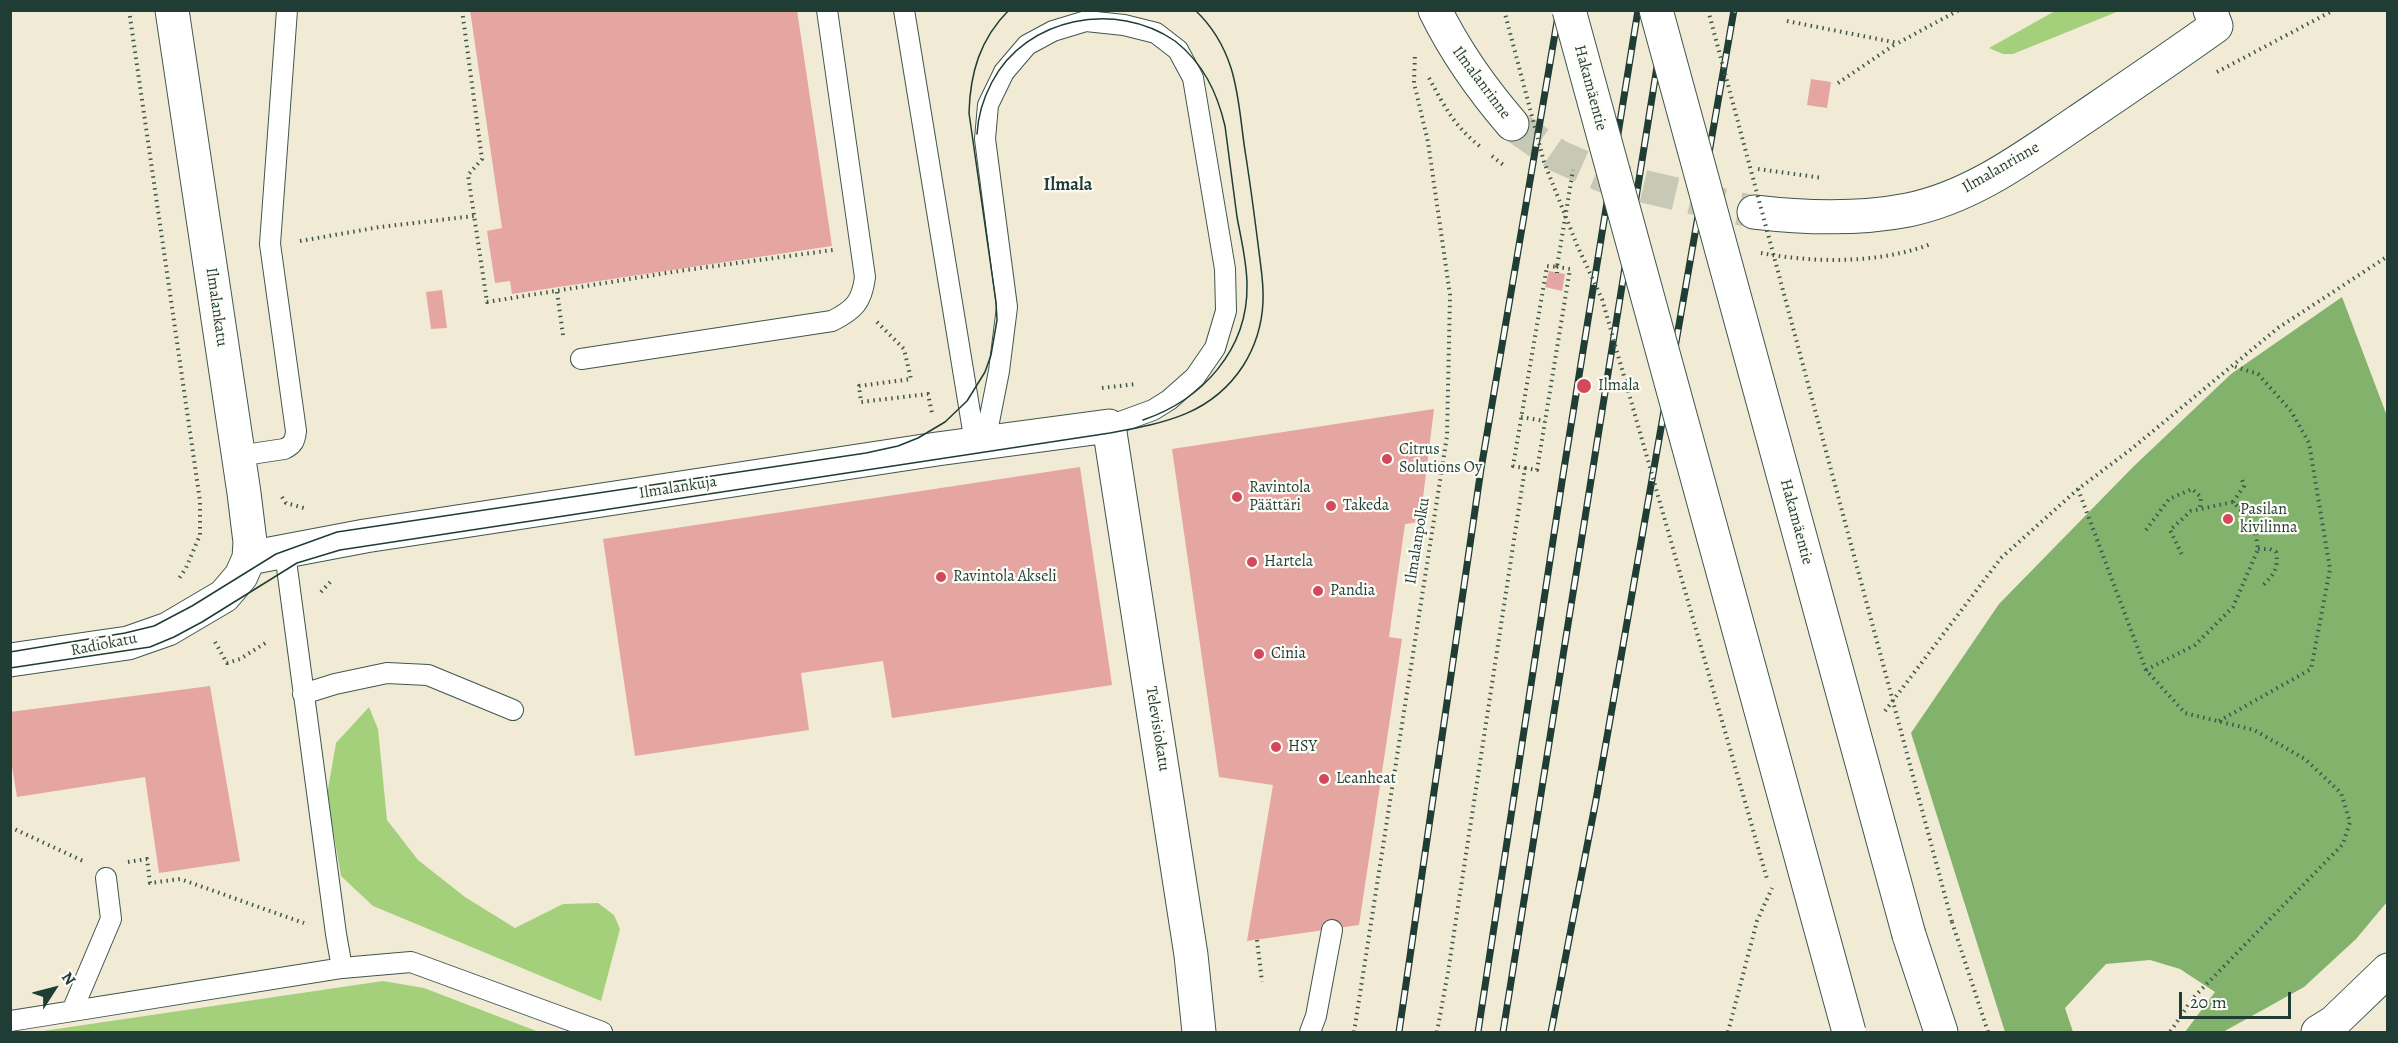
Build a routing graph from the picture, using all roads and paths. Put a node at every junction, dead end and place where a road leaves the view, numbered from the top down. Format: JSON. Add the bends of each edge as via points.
{"nodes":[{"id":1,"x":129,"y":10,"type":"edge"},
{"id":2,"x":172,"y":10,"type":"edge"},
{"id":3,"x":287,"y":10,"type":"edge"},
{"id":4,"x":462,"y":10,"type":"edge"},
{"id":5,"x":826,"y":10,"type":"edge"},
{"id":6,"x":904,"y":10,"type":"edge"},
{"id":7,"x":1434,"y":10,"type":"edge"},
{"id":8,"x":1504,"y":10,"type":"edge"},
{"id":9,"x":1569,"y":10,"type":"edge"},
{"id":10,"x":1656,"y":10,"type":"edge"},
{"id":11,"x":1708,"y":10,"type":"edge"},
{"id":12,"x":1959,"y":10,"type":"edge"},
{"id":13,"x":2334,"y":10,"type":"edge"},
{"id":14,"x":2213,"y":18,"type":"edge"},
{"id":15,"x":1787,"y":21,"type":"dead end"},
{"id":16,"x":1898,"y":43,"type":"junction"},
{"id":17,"x":1415,"y":53,"type":"dead end"},
{"id":18,"x":2209,"y":77,"type":"dead end"},
{"id":19,"x":1838,"y":83,"type":"dead end"},
{"id":20,"x":1512,"y":124,"type":"tunnel mouth"},
{"id":21,"x":1575,"y":162,"type":"dead end"},
{"id":22,"x":1758,"y":169,"type":"dead end"},
{"id":23,"x":1826,"y":178,"type":"dead end"},
{"id":24,"x":1754,"y":212,"type":"tunnel mouth"},
{"id":25,"x":474,"y":216,"type":"junction"},
{"id":26,"x":304,"y":241,"type":"dead end"},
{"id":27,"x":837,"y":249,"type":"dead end"},
{"id":28,"x":2388,"y":256,"type":"edge"},
{"id":29,"x":1557,"y":270,"type":"junction"},
{"id":30,"x":856,"y":304,"type":"junction"},
{"id":31,"x":581,"y":359,"type":"dead end"},
{"id":32,"x":2233,"y":366,"type":"junction"},
{"id":33,"x":932,"y":414,"type":"dead end"},
{"id":34,"x":1521,"y":417,"type":"junction"},
{"id":35,"x":1545,"y":422,"type":"junction"},
{"id":36,"x":1109,"y":426,"type":"junction"},
{"id":37,"x":980,"y":442,"type":"junction"},
{"id":38,"x":238,"y":456,"type":"junction"},
{"id":39,"x":1525,"y":468,"type":"junction"},
{"id":40,"x":2241,"y":476,"type":"dead end"},
{"id":41,"x":2078,"y":489,"type":"junction"},
{"id":42,"x":2234,"y":502,"type":"junction"},
{"id":43,"x":2200,"y":508,"type":"junction"},
{"id":44,"x":2146,"y":530,"type":"dead end"},
{"id":45,"x":2258,"y":549,"type":"junction"},
{"id":46,"x":285,"y":553,"type":"junction"},
{"id":47,"x":2183,"y":557,"type":"dead end"},
{"id":48,"x":249,"y":558,"type":"junction"},
{"id":49,"x":177,"y":582,"type":"dead end"},
{"id":50,"x":2263,"y":585,"type":"dead end"},
{"id":51,"x":10,"y":660,"type":"edge"},
{"id":52,"x":2146,"y":670,"type":"junction"},
{"id":53,"x":303,"y":694,"type":"junction"},
{"id":54,"x":513,"y":710,"type":"dead end"},
{"id":55,"x":1883,"y":714,"type":"dead end"},
{"id":56,"x":2219,"y":721,"type":"junction"},
{"id":57,"x":10,"y":827,"type":"edge"},
{"id":58,"x":85,"y":862,"type":"dead end"},
{"id":59,"x":126,"y":862,"type":"dead end"},
{"id":60,"x":105,"y":878,"type":"dead end"},
{"id":61,"x":1777,"y":878,"type":"dead end"},
{"id":62,"x":1774,"y":906,"type":"dead end"},
{"id":63,"x":1332,"y":930,"type":"dead end"},
{"id":64,"x":336,"y":934,"type":"junction"},
{"id":65,"x":1257,"y":940,"type":"dead end"},
{"id":66,"x":342,"y":968,"type":"junction"},
{"id":67,"x":2388,"y":970,"type":"edge"},
{"id":68,"x":1262,"y":982,"type":"dead end"},
{"id":69,"x":72,"y":1011,"type":"junction"},
{"id":70,"x":10,"y":1022,"type":"edge"},
{"id":71,"x":602,"y":1032,"type":"edge"},
{"id":72,"x":1199,"y":1032,"type":"edge"},
{"id":73,"x":1310,"y":1032,"type":"edge"},
{"id":74,"x":1354,"y":1032,"type":"edge"},
{"id":75,"x":1437,"y":1032,"type":"edge"},
{"id":76,"x":1728,"y":1032,"type":"edge"},
{"id":77,"x":1849,"y":1032,"type":"edge"},
{"id":78,"x":1941,"y":1032,"type":"edge"},
{"id":79,"x":1988,"y":1032,"type":"edge"},
{"id":80,"x":2170,"y":1032,"type":"edge"},
{"id":81,"x":2318,"y":1032,"type":"edge"}],
"edges":[{"from":1,"to":49,"type":"path","via":[[200,501],[200,535]]},
{"from":2,"to":38,"type":"street","name":"Ilmalankatu"},
{"from":3,"to":38,"type":"lane","via":[[270,244],[296,431],[295,440],[284,450]]},
{"from":4,"to":25,"type":"path","via":[[482,159],[468,175]]},
{"from":5,"to":30,"type":"lane","via":[[866,277],[863,294]]},
{"from":6,"to":37,"type":"lane"},
{"from":7,"to":20,"type":"street","name":"Ilmalanrinne","via":[[1479,86]]},
{"from":8,"to":62,"type":"path","bridge":true,"via":[[1544,162],[1602,298]]},
{"from":9,"to":77,"type":"street","name":"Hakamäentie","bridge":true},
{"from":10,"to":78,"type":"street","name":"Hakamäentie","bridge":true,"via":[[1909,935]]},
{"from":11,"to":79,"type":"path","bridge":true,"via":[[1952,922]]},
{"from":12,"to":16,"type":"path"},
{"from":13,"to":18,"type":"path"},
{"from":14,"to":24,"type":"street","name":"Ilmalanrinne","via":[[2016,163],[1945,199],[1866,217],[1797,217]]},
{"from":15,"to":16,"type":"path"},
{"from":16,"to":19,"type":"path"},
{"from":17,"to":74,"type":"path","name":"Ilmalanpolku","via":[[1414,84],[1428,142],[1450,295],[1447,436]]},
{"from":21,"to":29,"type":"path"},
{"from":22,"to":23,"type":"path"},
{"from":25,"to":26,"type":"path"},
{"from":25,"to":27,"type":"path","via":[[487,302]]},
{"from":28,"to":32,"type":"path","via":[[2278,328]]},
{"from":29,"to":34,"type":"path","via":[[1547,266]]},
{"from":29,"to":35,"type":"path","via":[[1570,269]]},
{"from":30,"to":31,"type":"lane","via":[[832,321]]},
{"from":30,"to":33,"type":"path","via":[[904,349],[910,380],[859,386],[861,402],[928,394]]},
{"from":32,"to":41,"type":"path"},
{"from":32,"to":56,"type":"path","via":[[2258,374],[2292,411],[2309,443],[2330,569],[2311,669]]},
{"from":34,"to":35,"type":"path"},
{"from":34,"to":39,"type":"path","via":[[1513,466]]},
{"from":35,"to":39,"type":"path","via":[[1537,470]]},
{"from":36,"to":37,"type":"street","name":"Ilmalankuja"},
{"from":36,"to":37,"type":"lane","via":[[1153,410],[1195,376],[1215,348],[1226,311],[1225,269],[1193,78],[1178,50],[1156,33],[1086,21],[1053,31],[1027,45],[1004,72],[988,105],[985,139],[1007,307],[999,371]]},
{"from":36,"to":72,"type":"street","name":"Televisiokatu","via":[[1190,944]]},
{"from":37,"to":46,"type":"street","name":"Ilmalankuja","via":[[365,536]]},
{"from":38,"to":48,"type":"street","name":"Ilmalankatu"},
{"from":39,"to":75,"type":"path"},
{"from":40,"to":42,"type":"path","via":[[2244,486]]},
{"from":41,"to":52,"type":"path"},
{"from":41,"to":55,"type":"path","via":[[2001,558]]},
{"from":42,"to":43,"type":"path"},
{"from":42,"to":45,"type":"path","via":[[2254,524]]},
{"from":43,"to":44,"type":"path","via":[[2201,497],[2192,489],[2169,499]]},
{"from":43,"to":47,"type":"path","via":[[2170,530]]},
{"from":45,"to":50,"type":"path","via":[[2276,552],[2278,563]]},
{"from":45,"to":52,"type":"path","via":[[2234,607],[2195,645]]},
{"from":46,"to":48,"type":"street","name":"Ilmalankuja"},
{"from":46,"to":53,"type":"lane"},
{"from":48,"to":51,"type":"street","name":"Radiokatu","via":[[241,576],[224,596],[168,629],[128,643]]},
{"from":52,"to":56,"type":"path","via":[[2185,713]]},
{"from":53,"to":54,"type":"lane","via":[[387,674],[428,675]]},
{"from":53,"to":64,"type":"lane"},
{"from":56,"to":80,"type":"path","via":[[2254,730],[2306,759],[2341,794],[2350,822],[2343,844],[2193,998]]},
{"from":57,"to":58,"type":"path"},
{"from":59,"to":64,"type":"path","via":[[147,859],[150,883],[180,879]]},
{"from":60,"to":69,"type":"lane","via":[[111,919]]},
{"from":61,"to":76,"type":"path","via":[[1757,921]]},
{"from":63,"to":73,"type":"lane"},
{"from":64,"to":66,"type":"lane"},
{"from":65,"to":68,"type":"path"},
{"from":66,"to":69,"type":"lane"},
{"from":66,"to":71,"type":"lane","via":[[411,962]]},
{"from":67,"to":81,"type":"street","via":[[2334,1022]]},
{"from":69,"to":70,"type":"lane"}]}
